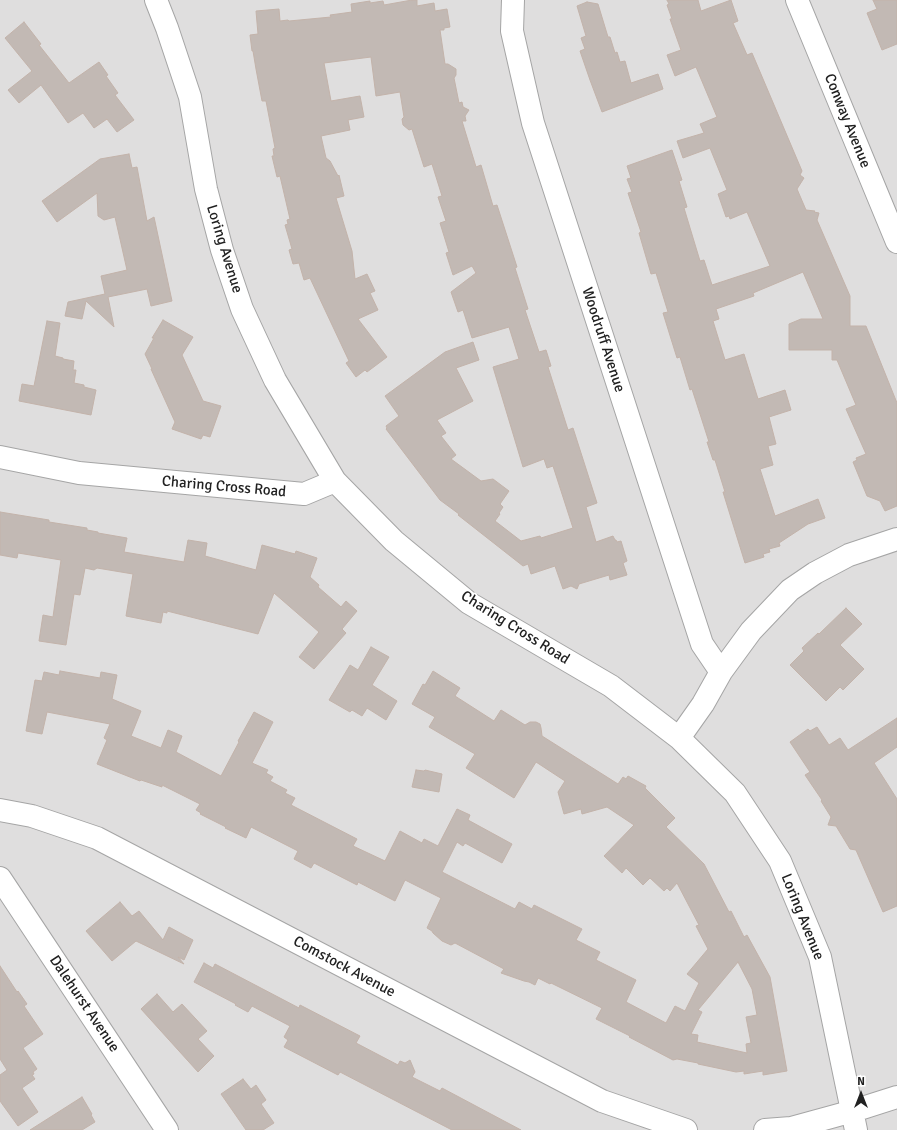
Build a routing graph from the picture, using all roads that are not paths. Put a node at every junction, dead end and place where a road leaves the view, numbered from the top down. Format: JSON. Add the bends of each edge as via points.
{"nodes":[{"id":1,"x":156,"y":0,"type":"edge"},
{"id":2,"x":513,"y":0,"type":"edge"},
{"id":3,"x":797,"y":0,"type":"edge"},
{"id":4,"x":897,"y":242,"type":"edge"},
{"id":5,"x":0,"y":457,"type":"edge"},
{"id":6,"x":335,"y":481,"type":"junction"},
{"id":7,"x":897,"y":539,"type":"edge"},
{"id":8,"x":721,"y":672,"type":"junction"},
{"id":9,"x":678,"y":738,"type":"junction"},
{"id":10,"x":0,"y":810,"type":"edge"},
{"id":11,"x":0,"y":878,"type":"edge"},
{"id":12,"x":897,"y":1097,"type":"edge"},
{"id":13,"x":855,"y":1120,"type":"edge"},
{"id":14,"x":167,"y":1130,"type":"edge"},
{"id":15,"x":686,"y":1130,"type":"edge"},
{"id":16,"x":765,"y":1130,"type":"edge"}],
"edges":[{"from":1,"to":6,"type":"street","name":"Loring Avenue","via":[[190,97],[206,189],[222,250],[242,309],[275,380]]},
{"from":2,"to":8,"type":"street","name":"Woodruff Avenue","via":[[512,31],[533,124],[702,644]]},
{"from":3,"to":4,"type":"street","name":"Conway Avenue"},
{"from":5,"to":6,"type":"street","name":"Charing Cross Road","via":[[79,473],[304,494]]},
{"from":6,"to":9,"type":"street","name":"Charing Cross Road","via":[[394,541],[469,603],[611,686]]},
{"from":7,"to":8,"type":"street","via":[[849,555],[815,572],[790,590],[750,631]]},
{"from":8,"to":9,"type":"street","via":[[703,704]]},
{"from":9,"to":13,"type":"street","name":"Loring Avenue","via":[[735,793],[780,861],[820,957]]},
{"from":10,"to":15,"type":"street","name":"Comstock Avenue","via":[[32,816],[97,838],[602,1102]]},
{"from":11,"to":14,"type":"street","name":"Dalehurst Avenue"},
{"from":12,"to":13,"type":"street"},
{"from":13,"to":16,"type":"street"}]}
